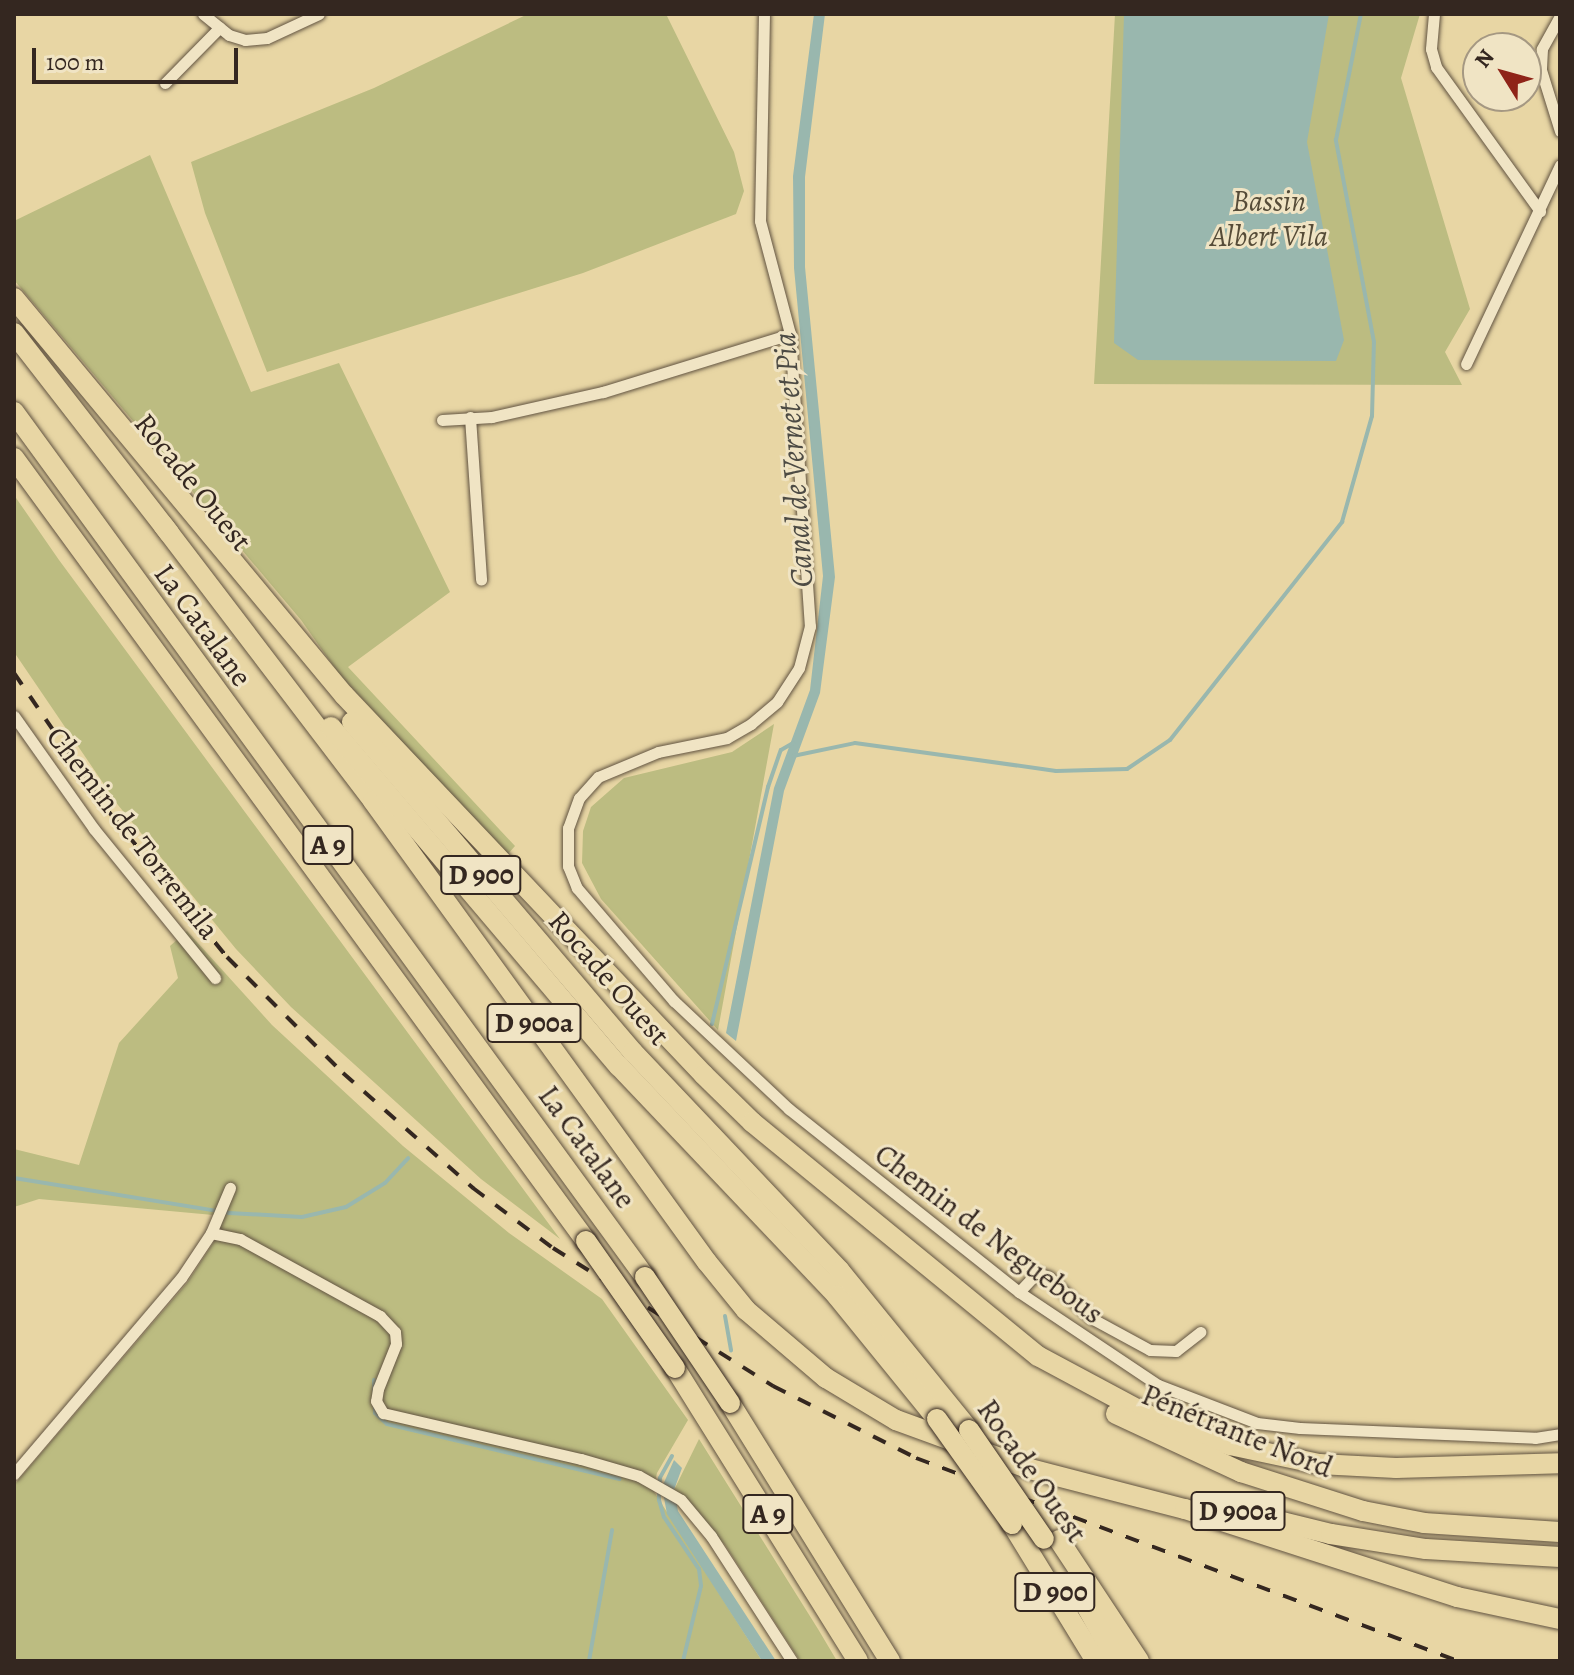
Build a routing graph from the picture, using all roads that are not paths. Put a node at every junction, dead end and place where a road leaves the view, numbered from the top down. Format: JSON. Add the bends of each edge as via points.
{"nodes":[{"id":1,"x":203,"y":14,"type":"edge"},
{"id":2,"x":319,"y":14,"type":"edge"},
{"id":3,"x":764,"y":14,"type":"edge"},
{"id":4,"x":1434,"y":14,"type":"edge"},
{"id":5,"x":1560,"y":16,"type":"edge"},
{"id":6,"x":220,"y":27,"type":"junction"},
{"id":7,"x":165,"y":83,"type":"dead end"},
{"id":8,"x":1560,"y":131,"type":"edge"},
{"id":9,"x":1560,"y":165,"type":"edge"},
{"id":10,"x":1540,"y":211,"type":"junction"},
{"id":11,"x":14,"y":300,"type":"edge"},
{"id":12,"x":14,"y":333,"type":"edge"},
{"id":13,"x":790,"y":334,"type":"junction"},
{"id":14,"x":1466,"y":364,"type":"dead end"},
{"id":15,"x":14,"y":412,"type":"edge"},
{"id":16,"x":470,"y":417,"type":"junction"},
{"id":17,"x":442,"y":420,"type":"dead end"},
{"id":18,"x":14,"y":458,"type":"edge"},
{"id":19,"x":163,"y":525,"type":"junction"},
{"id":20,"x":481,"y":580,"type":"dead end"},
{"id":21,"x":14,"y":716,"type":"edge"},
{"id":22,"x":215,"y":978,"type":"dead end"},
{"id":23,"x":752,"y":1122,"type":"junction"},
{"id":24,"x":230,"y":1188,"type":"dead end"},
{"id":25,"x":211,"y":1233,"type":"junction"},
{"id":26,"x":1019,"y":1292,"type":"junction"},
{"id":27,"x":1200,"y":1332,"type":"dead end"},
{"id":28,"x":1560,"y":1434,"type":"edge"},
{"id":29,"x":975,"y":1437,"type":"junction"},
{"id":30,"x":1560,"y":1460,"type":"edge"},
{"id":31,"x":14,"y":1474,"type":"edge"},
{"id":32,"x":1560,"y":1532,"type":"edge"},
{"id":33,"x":1051,"y":1539,"type":"junction"},
{"id":34,"x":1560,"y":1557,"type":"edge"},
{"id":35,"x":1035,"y":1559,"type":"junction"},
{"id":36,"x":1560,"y":1619,"type":"edge"},
{"id":37,"x":792,"y":1661,"type":"edge"},
{"id":38,"x":858,"y":1661,"type":"edge"},
{"id":39,"x":890,"y":1661,"type":"edge"},
{"id":40,"x":1086,"y":1661,"type":"edge"},
{"id":41,"x":1096,"y":1661,"type":"edge"},
{"id":42,"x":1117,"y":1661,"type":"edge"},
{"id":43,"x":1139,"y":1661,"type":"edge"}],
"edges":[{"from":1,"to":6,"type":"street"},
{"from":2,"to":6,"type":"street","via":[[267,38],[245,40]]},
{"from":3,"to":13,"type":"street","via":[[760,221]]},
{"from":4,"to":10,"type":"street","via":[[1431,49],[1436,67]]},
{"from":5,"to":8,"type":"street","via":[[1542,49],[1541,70]]},
{"from":6,"to":7,"type":"street"},
{"from":9,"to":10,"type":"street"},
{"from":10,"to":14,"type":"street"},
{"from":11,"to":23,"type":"highway","number":"D 900a","via":[[344,695]]},
{"from":11,"to":29,"type":"highway","name":"Rocade Ouest","number":"D 900","via":[[358,729],[711,1139],[840,1271]]},
{"from":12,"to":19,"type":"highway","number":"D 900"},
{"from":13,"to":16,"type":"street","via":[[603,392],[492,417]]},
{"from":13,"to":26,"type":"street","name":"Chemin de Neguebous","via":[[810,626],[799,668],[777,702],[727,738],[618,764],[579,798],[566,847],[577,888],[590,908],[723,1051]]},
{"from":15,"to":39,"type":"highway","name":"La Catalane","number":"A 9","bridge":true,"via":[[645,1277]]},
{"from":16,"to":17,"type":"street"},
{"from":16,"to":20,"type":"street"},
{"from":18,"to":38,"type":"highway","name":"La Catalane","number":"A 9","bridge":true,"via":[[586,1241],[675,1368]]},
{"from":19,"to":29,"type":"highway","number":"D 900a","via":[[746,1310],[864,1403]]},
{"from":19,"to":35,"type":"highway","name":"Rocade Ouest","number":"D 900","bridge":true,"via":[[598,1042],[837,1296],[937,1419]]},
{"from":21,"to":22,"type":"street","name":"Chemin de Torremila","via":[[94,829]]},
{"from":23,"to":30,"type":"highway","via":[[1038,1356],[1163,1423],[1230,1445],[1319,1464],[1396,1468]]},
{"from":23,"to":32,"type":"highway","name":"Pénétrante Nord","number":"D 900a","via":[[880,1237],[1032,1361],[1153,1435],[1241,1472],[1363,1511],[1424,1523]]},
{"from":24,"to":25,"type":"street"},
{"from":25,"to":31,"type":"street","via":[[181,1278]]},
{"from":25,"to":37,"type":"street","via":[[240,1239],[380,1316],[395,1332],[396,1344],[378,1389],[376,1401],[383,1413],[581,1459],[656,1483],[681,1500],[711,1536]]},
{"from":26,"to":27,"type":"street","via":[[1037,1273],[1049,1277],[1091,1318],[1150,1350],[1176,1351]]},
{"from":26,"to":28,"type":"street","name":"Chemin de Neguebous","via":[[1158,1385],[1257,1423],[1362,1434]]},
{"from":29,"to":33,"type":"highway","name":"Rocade Ouest","number":"D 900","bridge":true},
{"from":29,"to":34,"type":"highway","number":"D 900a","via":[[1331,1534],[1426,1549]]},
{"from":29,"to":36,"type":"highway","via":[[1358,1569]]},
{"from":33,"to":42,"type":"highway","name":"Rocade Ouest","number":"D 900"},
{"from":33,"to":43,"type":"highway","number":"D 900"},
{"from":35,"to":40,"type":"highway","number":"D 900"},
{"from":35,"to":41,"type":"highway","name":"Rocade Ouest","number":"D 900"}]}
